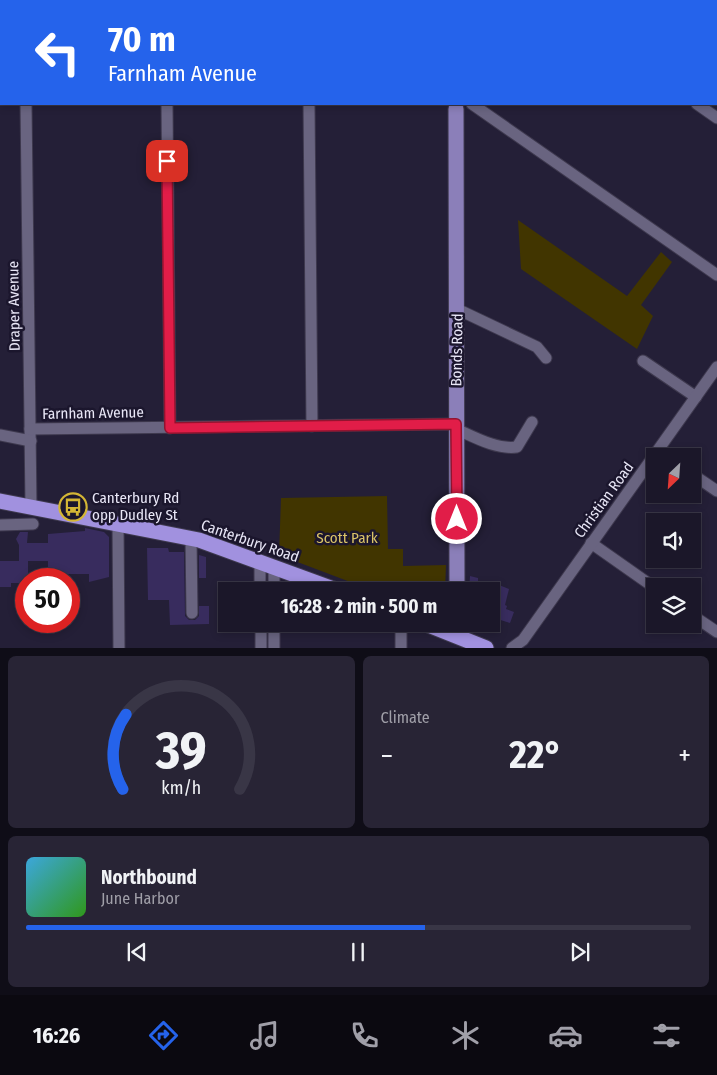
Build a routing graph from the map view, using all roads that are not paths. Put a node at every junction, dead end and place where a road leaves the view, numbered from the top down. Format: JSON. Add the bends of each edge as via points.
{"nodes":[{"id":1,"x":26,"y":105,"type":"edge"},
{"id":2,"x":167,"y":105,"type":"edge"},
{"id":3,"x":309,"y":105,"type":"edge"},
{"id":4,"x":457,"y":105,"type":"edge"},
{"id":5,"x":473,"y":105,"type":"edge"},
{"id":6,"x":698,"y":105,"type":"edge"},
{"id":7,"x":717,"y":118,"type":"edge"},
{"id":8,"x":717,"y":275,"type":"edge"},
{"id":9,"x":457,"y":309,"type":"junction"},
{"id":10,"x":546,"y":358,"type":"dead end"},
{"id":11,"x":643,"y":361,"type":"dead end"},
{"id":12,"x":717,"y":367,"type":"edge"},
{"id":13,"x":696,"y":397,"type":"junction"},
{"id":14,"x":532,"y":422,"type":"dead end"},
{"id":15,"x":312,"y":426,"type":"junction"},
{"id":16,"x":456,"y":427,"type":"junction"},
{"id":17,"x":170,"y":428,"type":"junction"},
{"id":18,"x":0,"y":435,"type":"edge"},
{"id":19,"x":30,"y":435,"type":"junction"},
{"id":20,"x":659,"y":448,"type":"edge"},
{"id":21,"x":646,"y":466,"type":"edge"},
{"id":22,"x":701,"y":480,"type":"edge"},
{"id":23,"x":717,"y":491,"type":"edge"},
{"id":24,"x":0,"y":501,"type":"edge"},
{"id":25,"x":31,"y":507,"type":"junction"},
{"id":26,"x":33,"y":524,"type":"dead end"},
{"id":27,"x":118,"y":524,"type":"junction"},
{"id":28,"x":0,"y":525,"type":"edge"},
{"id":29,"x":191,"y":539,"type":"junction"},
{"id":30,"x":591,"y":543,"type":"junction"},
{"id":31,"x":267,"y":565,"type":"junction"},
{"id":32,"x":262,"y":582,"type":"edge"},
{"id":33,"x":272,"y":582,"type":"edge"},
{"id":34,"x":314,"y":582,"type":"edge"},
{"id":35,"x":457,"y":582,"type":"edge"},
{"id":36,"x":646,"y":582,"type":"edge"},
{"id":37,"x":192,"y":614,"type":"dead end"},
{"id":38,"x":701,"y":621,"type":"edge"},
{"id":39,"x":401,"y":632,"type":"edge"},
{"id":40,"x":460,"y":632,"type":"edge"},
{"id":41,"x":717,"y":632,"type":"edge"},
{"id":42,"x":261,"y":644,"type":"edge"},
{"id":43,"x":274,"y":644,"type":"edge"},
{"id":44,"x":119,"y":648,"type":"edge"},
{"id":45,"x":401,"y":648,"type":"edge"},
{"id":46,"x":486,"y":648,"type":"edge"},
{"id":47,"x":512,"y":648,"type":"edge"}],
"edges":[{"from":1,"to":19,"type":"street","name":"Draper Avenue"},
{"from":2,"to":17,"type":"street"},
{"from":3,"to":15,"type":"street"},
{"from":4,"to":9,"type":"main road","name":"Bonds Road"},
{"from":5,"to":8,"type":"street"},
{"from":6,"to":7,"type":"street"},
{"from":9,"to":10,"type":"street","via":[[537,347]]},
{"from":9,"to":16,"type":"main road","name":"Bonds Road"},
{"from":11,"to":13,"type":"street"},
{"from":12,"to":13,"type":"street","name":"Christian Road"},
{"from":13,"to":20,"type":"street","name":"Christian Road"},
{"from":14,"to":16,"type":"street","via":[[517,447],[511,448],[488,443]]},
{"from":15,"to":16,"type":"street","name":"Farnham Avenue"},
{"from":15,"to":17,"type":"street","name":"Farnham Avenue"},
{"from":16,"to":35,"type":"main road","name":"Bonds Road"},
{"from":17,"to":19,"type":"street","name":"Farnham Avenue"},
{"from":18,"to":19,"type":"street","name":"Farnham Avenue"},
{"from":19,"to":25,"type":"street","name":"Draper Avenue"},
{"from":21,"to":30,"type":"street","name":"Christian Road"},
{"from":22,"to":23,"type":"street"},
{"from":24,"to":25,"type":"highway","name":"Canterbury Road"},
{"from":25,"to":27,"type":"highway","name":"Canterbury Road"},
{"from":26,"to":28,"type":"street"},
{"from":27,"to":29,"type":"highway","name":"Canterbury Road"},
{"from":27,"to":44,"type":"street"},
{"from":29,"to":31,"type":"highway","name":"Canterbury Road"},
{"from":29,"to":37,"type":"street"},
{"from":30,"to":36,"type":"street"},
{"from":30,"to":47,"type":"street","name":"Christian Road","via":[[523,640]]},
{"from":31,"to":32,"type":"street"},
{"from":31,"to":33,"type":"street"},
{"from":31,"to":34,"type":"highway","name":"Canterbury Road"},
{"from":38,"to":41,"type":"street"},
{"from":39,"to":45,"type":"street"},
{"from":40,"to":46,"type":"highway"},
{"from":42,"to":43,"type":"street"}]}
